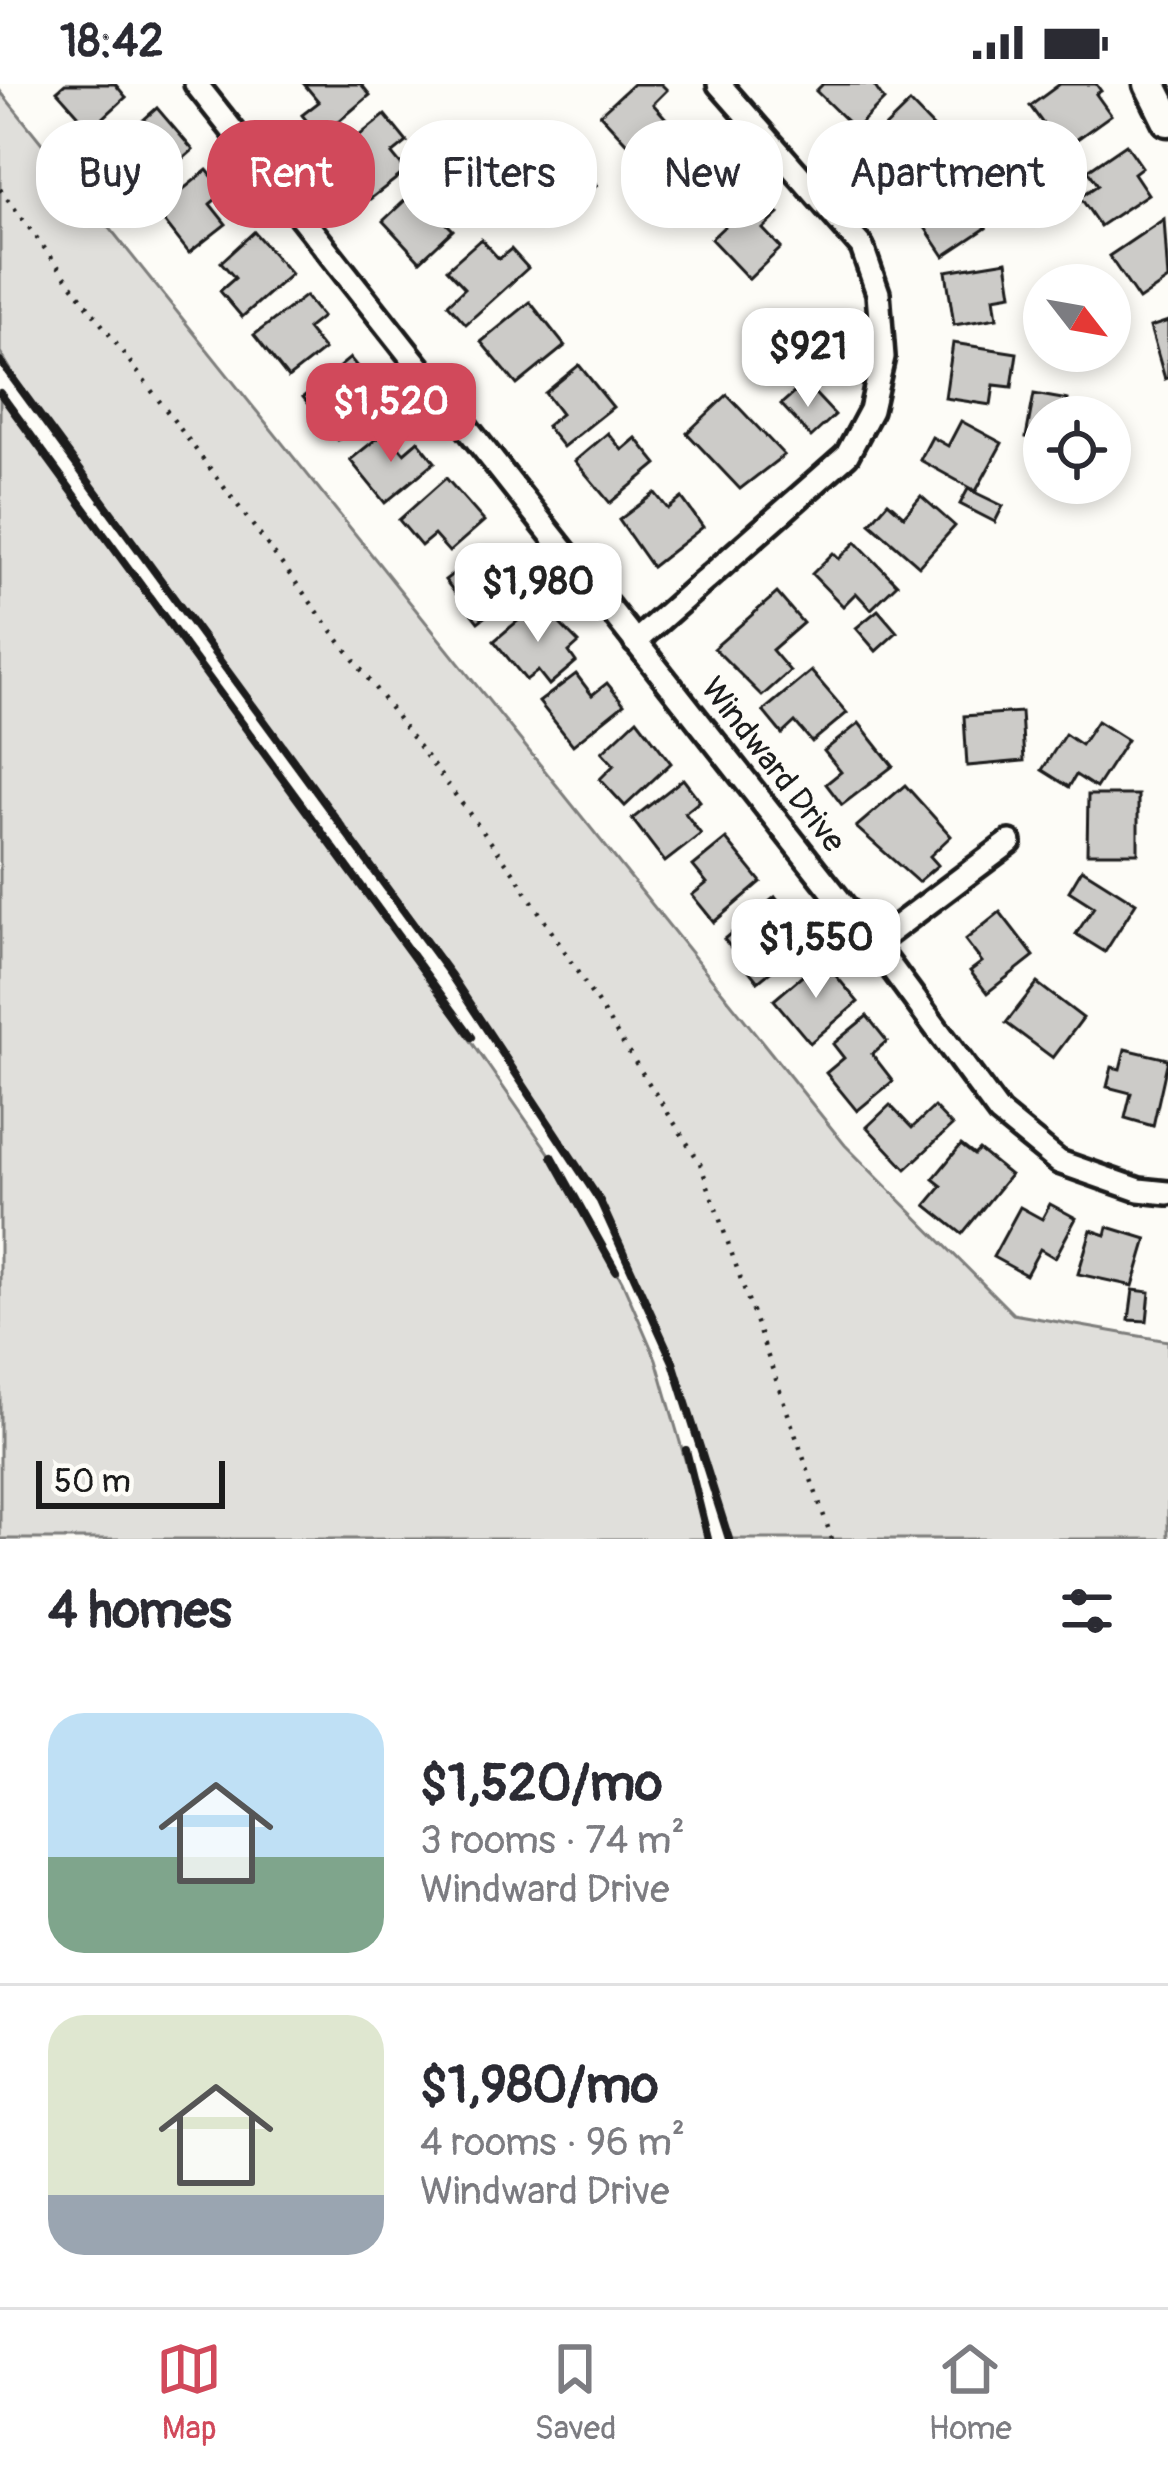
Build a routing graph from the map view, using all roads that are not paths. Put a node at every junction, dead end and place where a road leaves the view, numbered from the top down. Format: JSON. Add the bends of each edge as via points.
{"nodes":[{"id":1,"x":196,"y":84,"type":"edge"},
{"id":2,"x":719,"y":84,"type":"edge"},
{"id":3,"x":1150,"y":84,"type":"edge"},
{"id":4,"x":1168,"y":120,"type":"edge"},
{"id":5,"x":635,"y":642,"type":"junction"},
{"id":6,"x":1010,"y":842,"type":"dead end"},
{"id":7,"x":874,"y":944,"type":"junction"},
{"id":8,"x":1168,"y":1193,"type":"edge"}],
"edges":[{"from":1,"to":5,"type":"street","name":"Windward Drive"},
{"from":2,"to":5,"type":"street","via":[[862,247],[878,293],[883,357],[872,410],[847,455]]},
{"from":3,"to":4,"type":"street"},
{"from":5,"to":7,"type":"street","name":"Windward Drive"},
{"from":6,"to":7,"type":"street"},
{"from":7,"to":8,"type":"street","name":"Windward Drive","via":[[999,1113],[1059,1162]]}]}
